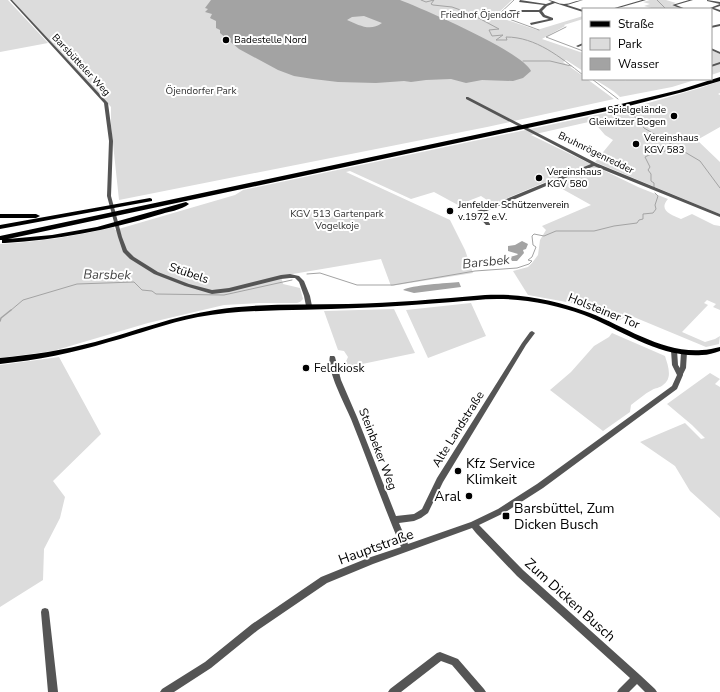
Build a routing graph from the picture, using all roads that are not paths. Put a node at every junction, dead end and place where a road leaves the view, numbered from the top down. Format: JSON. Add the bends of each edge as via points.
{"nodes":[{"id":1,"x":11,"y":0,"type":"edge"},
{"id":2,"x":549,"y":0,"type":"edge"},
{"id":3,"x":582,"y":0,"type":"edge"},
{"id":4,"x":645,"y":0,"type":"edge"},
{"id":5,"x":692,"y":0,"type":"edge"},
{"id":6,"x":708,"y":0,"type":"edge"},
{"id":7,"x":520,"y":1,"type":"dead end"},
{"id":8,"x":554,"y":2,"type":"junction"},
{"id":9,"x":720,"y":4,"type":"edge"},
{"id":10,"x":546,"y":5,"type":"junction"},
{"id":11,"x":563,"y":5,"type":"junction"},
{"id":12,"x":616,"y":8,"type":"edge"},
{"id":13,"x":682,"y":8,"type":"edge"},
{"id":14,"x":710,"y":8,"type":"edge"},
{"id":15,"x":510,"y":10,"type":"dead end"},
{"id":16,"x":540,"y":11,"type":"junction"},
{"id":17,"x":582,"y":12,"type":"edge"},
{"id":18,"x":531,"y":24,"type":"dead end"},
{"id":19,"x":582,"y":44,"type":"edge"},
{"id":20,"x":578,"y":46,"type":"dead end"},
{"id":21,"x":720,"y":78,"type":"edge"},
{"id":22,"x":704,"y":80,"type":"edge"},
{"id":23,"x":467,"y":98,"type":"dead end"},
{"id":24,"x":594,"y":164,"type":"junction"},
{"id":25,"x":261,"y":183,"type":"junction"},
{"id":26,"x":109,"y":200,"type":"joint"},
{"id":27,"x":99,"y":210,"type":"junction"},
{"id":28,"x":0,"y":216,"type":"edge"},
{"id":29,"x":720,"y":216,"type":"edge"},
{"id":30,"x":488,"y":224,"type":"dead end"},
{"id":31,"x":0,"y":227,"type":"edge"},
{"id":32,"x":0,"y":238,"type":"edge"},
{"id":33,"x":0,"y":242,"type":"edge"},
{"id":34,"x":309,"y":306,"type":"junction"},
{"id":35,"x":532,"y":333,"type":"dead end"},
{"id":36,"x":720,"y":349,"type":"edge"},
{"id":37,"x":674,"y":350,"type":"junction"},
{"id":38,"x":684,"y":352,"type":"junction"},
{"id":39,"x":332,"y":357,"type":"dead end"},
{"id":40,"x":0,"y":361,"type":"edge"},
{"id":41,"x":680,"y":373,"type":"junction"},
{"id":42,"x":393,"y":520,"type":"junction"},
{"id":43,"x":474,"y":524,"type":"junction"},
{"id":44,"x":406,"y":549,"type":"junction"},
{"id":45,"x":45,"y":612,"type":"dead end"},
{"id":46,"x":637,"y":678,"type":"junction"},
{"id":47,"x":53,"y":692,"type":"edge"},
{"id":48,"x":165,"y":692,"type":"edge"},
{"id":49,"x":393,"y":692,"type":"edge"},
{"id":50,"x":481,"y":692,"type":"edge"},
{"id":51,"x":622,"y":692,"type":"edge"},
{"id":52,"x":652,"y":692,"type":"edge"}],
"edges":[{"from":1,"to":26,"type":"street","name":"Barsbütteler Weg","via":[[107,105],[111,141]]},
{"from":2,"to":8,"type":"street"},
{"from":3,"to":11,"type":"street"},
{"from":4,"to":12,"type":"street"},
{"from":5,"to":13,"type":"street","via":[[673,5]]},
{"from":6,"to":9,"type":"street"},
{"from":7,"to":10,"type":"street"},
{"from":8,"to":10,"type":"street"},
{"from":8,"to":11,"type":"street"},
{"from":9,"to":14,"type":"street"},
{"from":10,"to":16,"type":"street"},
{"from":11,"to":17,"type":"street"},
{"from":15,"to":16,"type":"street"},
{"from":16,"to":18,"type":"street","via":[[552,19]]},
{"from":19,"to":20,"type":"street"},
{"from":21,"to":25,"type":"highway","via":[[624,105]]},
{"from":22,"to":27,"type":"highway","via":[[650,96],[590,109],[233,185]]},
{"from":23,"to":24,"type":"street","name":"Bruhnrögenredder"},
{"from":24,"to":29,"type":"street","name":"Bruhnrögenredder"},
{"from":24,"to":30,"type":"street","via":[[479,212]]},
{"from":25,"to":32,"type":"highway"},
{"from":25,"to":33,"type":"highway","via":[[110,227],[75,234]]},
{"from":26,"to":34,"type":"street","name":"Stübels","via":[[125,251],[152,270],[204,290],[218,292],[290,276],[297,277],[301,281]]},
{"from":27,"to":28,"type":"highway","via":[[37,216]]},
{"from":27,"to":31,"type":"highway"},
{"from":34,"to":37,"type":"main road","name":"Holsteiner Tor","via":[[355,306],[495,297],[524,298],[552,303],[590,315]]},
{"from":34,"to":40,"type":"main road","name":"Holsteiner Tor","via":[[248,308],[196,315],[67,351],[36,358]]},
{"from":35,"to":42,"type":"street","name":"Alte Landstraße","via":[[447,469],[425,510],[416,518]]},
{"from":36,"to":38,"type":"main road","name":"Holsteiner Tor"},
{"from":37,"to":38,"type":"main road","name":"Holsteiner Tor"},
{"from":37,"to":41,"type":"street","via":[[675,365]]},
{"from":38,"to":41,"type":"street","name":"Hauptstraße","via":[[683,368]]},
{"from":39,"to":42,"type":"street","name":"Steinbeker Weg","via":[[334,370]]},
{"from":41,"to":43,"type":"street","name":"Hauptstraße","via":[[680,379],[675,387],[603,440],[534,490],[501,511]]},
{"from":42,"to":44,"type":"street","name":"Steinbeker Weg"},
{"from":43,"to":44,"type":"street","name":"Hauptstraße"},
{"from":43,"to":46,"type":"street","name":"Zum Dicken Busch","via":[[520,573]]},
{"from":44,"to":48,"type":"street","name":"Hauptstraße","via":[[324,580],[255,627],[208,665]]},
{"from":45,"to":47,"type":"street"},
{"from":46,"to":51,"type":"street"},
{"from":46,"to":52,"type":"street","name":"Zum Dicken Busch"},
{"from":49,"to":50,"type":"street","via":[[440,656],[455,662]]}]}
